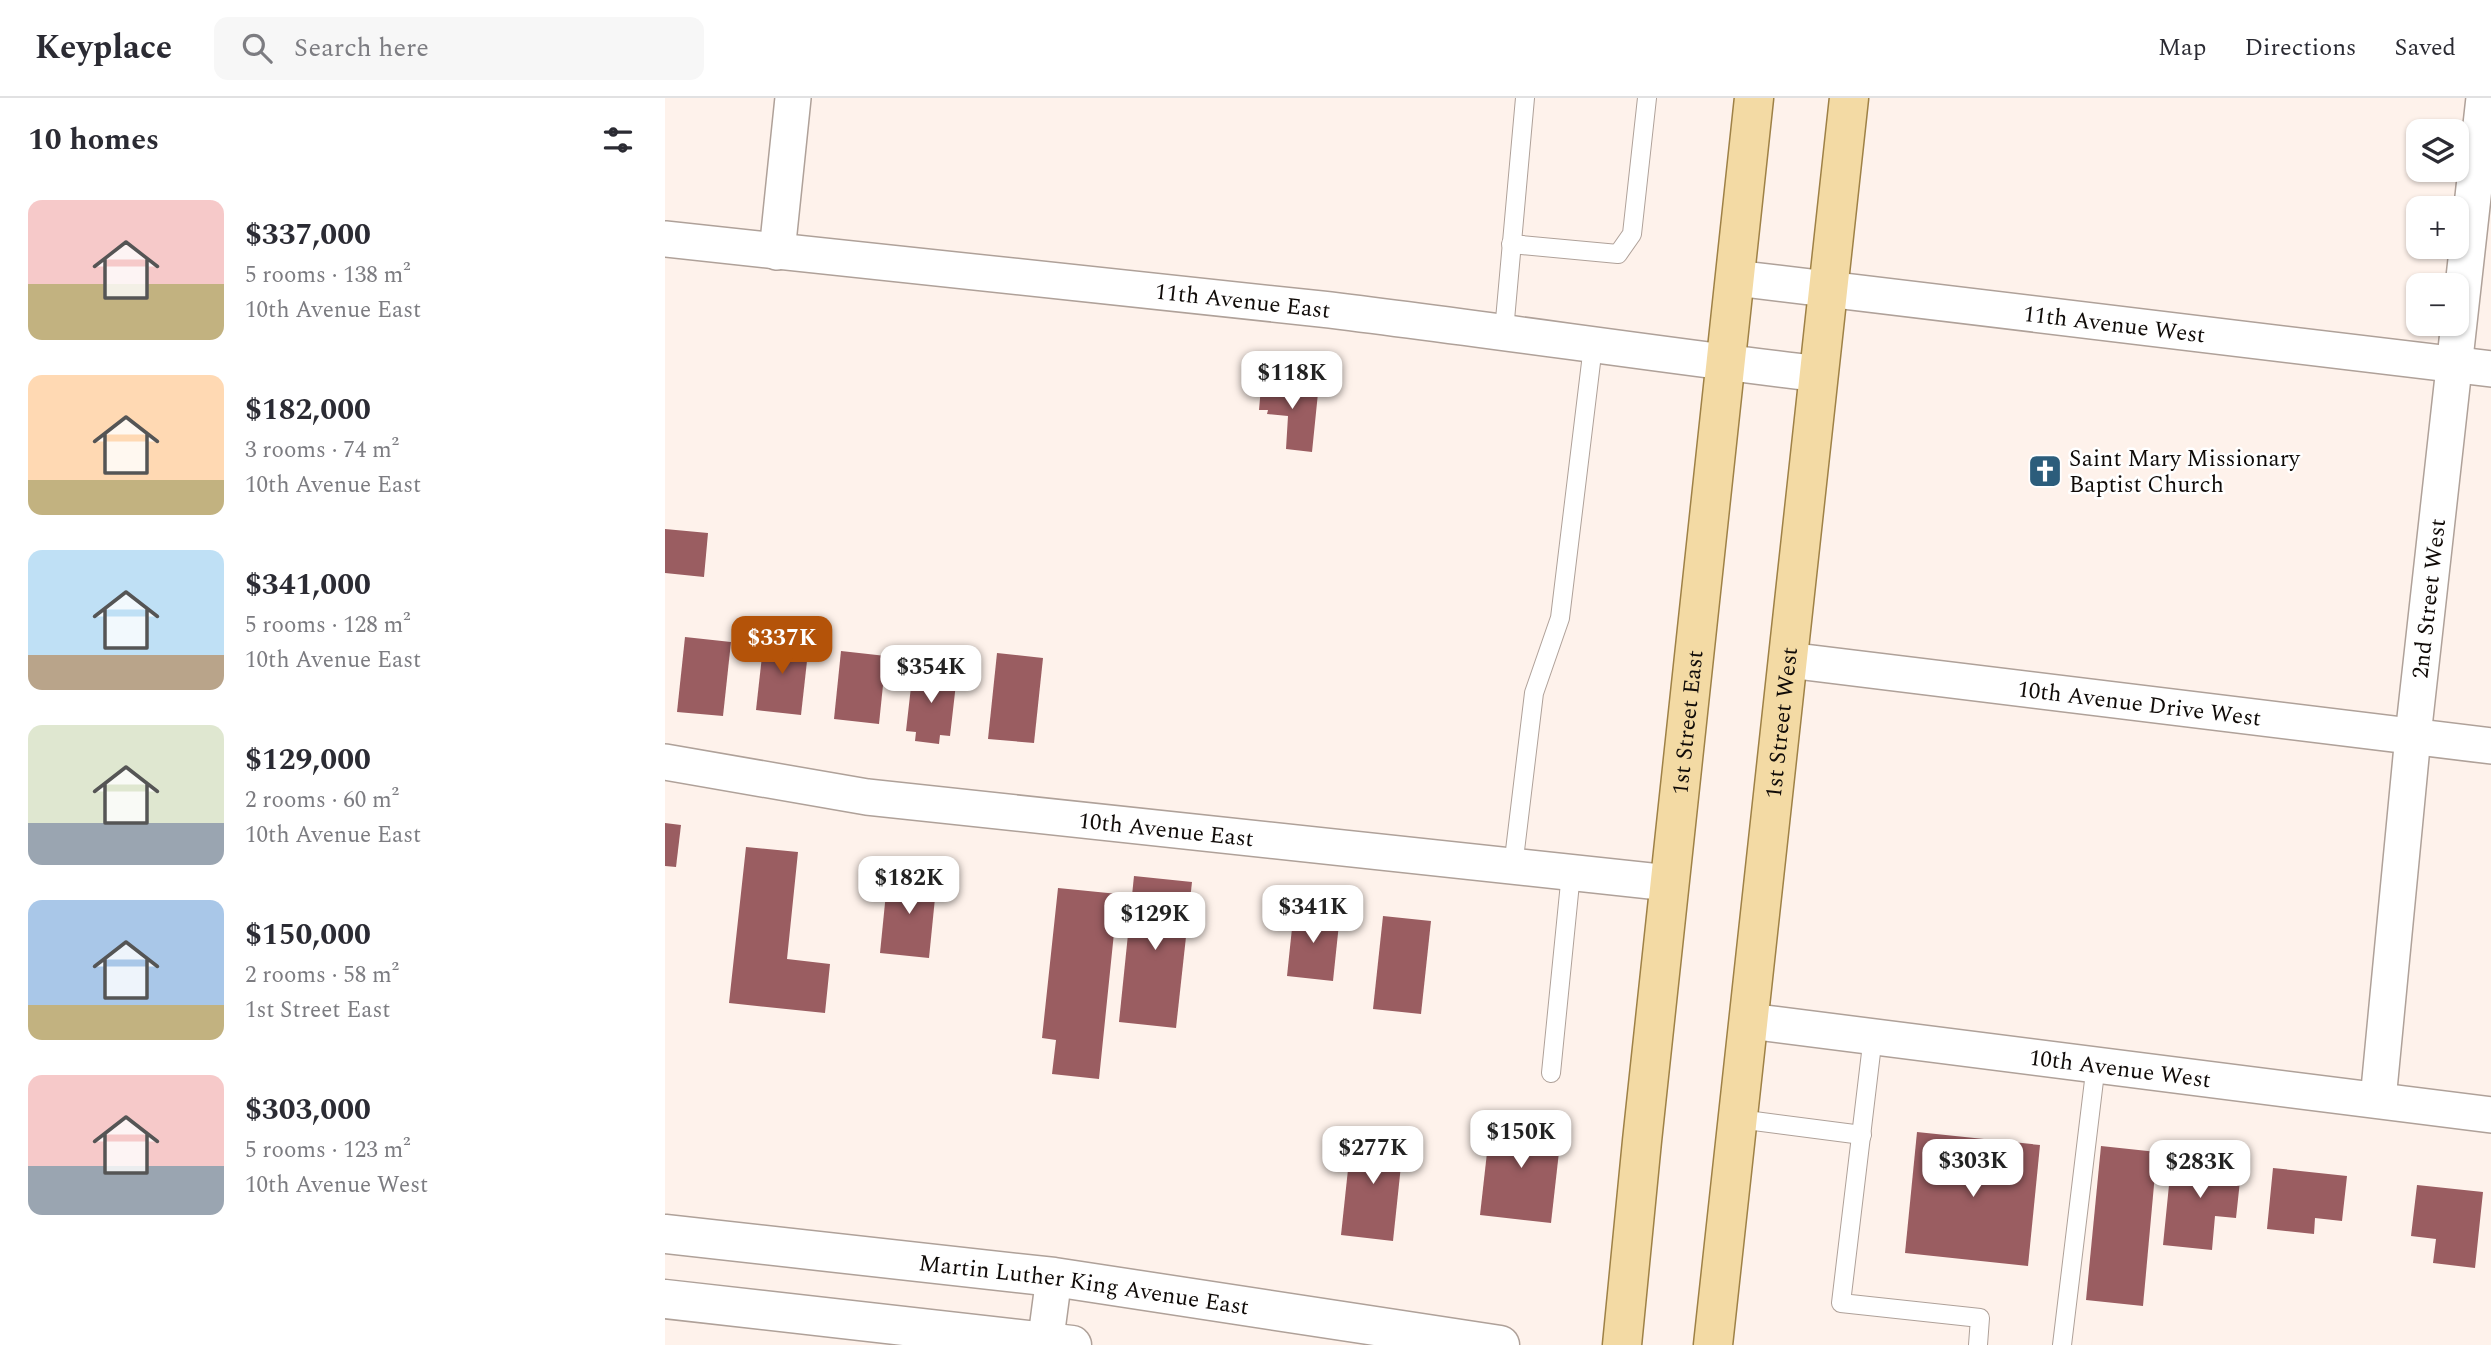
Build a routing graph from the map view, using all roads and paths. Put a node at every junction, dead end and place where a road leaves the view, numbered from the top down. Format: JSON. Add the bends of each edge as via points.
{"nodes":[{"id":1,"x":793,"y":98,"type":"edge"},
{"id":2,"x":1525,"y":98,"type":"edge"},
{"id":3,"x":1647,"y":98,"type":"edge"},
{"id":4,"x":1754,"y":98,"type":"edge"},
{"id":5,"x":2484,"y":98,"type":"edge"},
{"id":6,"x":1848,"y":100,"type":"edge"},
{"id":7,"x":665,"y":239,"type":"edge"},
{"id":8,"x":1511,"y":244,"type":"junction"},
{"id":9,"x":777,"y":251,"type":"junction"},
{"id":10,"x":1735,"y":278,"type":"junction"},
{"id":11,"x":1828,"y":290,"type":"junction"},
{"id":12,"x":1504,"y":331,"type":"junction"},
{"id":13,"x":1593,"y":346,"type":"junction"},
{"id":14,"x":1726,"y":363,"type":"junction"},
{"id":15,"x":2455,"y":365,"type":"junction"},
{"id":16,"x":2491,"y":369,"type":"edge"},
{"id":17,"x":1819,"y":374,"type":"junction"},
{"id":18,"x":1788,"y":660,"type":"junction"},
{"id":19,"x":2413,"y":736,"type":"junction"},
{"id":20,"x":2491,"y":746,"type":"edge"},
{"id":21,"x":665,"y":762,"type":"edge"},
{"id":22,"x":1513,"y":867,"type":"junction"},
{"id":23,"x":1571,"y":873,"type":"junction"},
{"id":24,"x":1669,"y":883,"type":"junction"},
{"id":25,"x":1749,"y":1021,"type":"junction"},
{"id":26,"x":1873,"y":1036,"type":"junction"},
{"id":27,"x":2096,"y":1064,"type":"junction"},
{"id":28,"x":1551,"y":1073,"type":"dead end"},
{"id":29,"x":2378,"y":1100,"type":"junction"},
{"id":30,"x":2491,"y":1115,"type":"edge"},
{"id":31,"x":1739,"y":1119,"type":"junction"},
{"id":32,"x":1861,"y":1135,"type":"junction"},
{"id":33,"x":665,"y":1234,"type":"edge"},
{"id":34,"x":1054,"y":1277,"type":"junction"},
{"id":35,"x":665,"y":1299,"type":"edge"},
{"id":36,"x":1054,"y":1344,"type":"edge"},
{"id":37,"x":1500,"y":1345,"type":"edge"},
{"id":38,"x":1622,"y":1345,"type":"edge"},
{"id":39,"x":1713,"y":1345,"type":"edge"},
{"id":40,"x":1978,"y":1345,"type":"edge"},
{"id":41,"x":2062,"y":1345,"type":"edge"}],
"edges":[{"from":1,"to":9,"type":"street"},
{"from":2,"to":8,"type":"lane"},
{"from":3,"to":8,"type":"lane","via":[[1632,234],[1618,254]]},
{"from":4,"to":10,"type":"main road","name":"1st Street East"},
{"from":5,"to":15,"type":"street","name":"2nd Street West"},
{"from":6,"to":11,"type":"main road","name":"1st Street West"},
{"from":7,"to":9,"type":"street","name":"11th Avenue East"},
{"from":8,"to":12,"type":"lane"},
{"from":9,"to":12,"type":"street","name":"11th Avenue East"},
{"from":10,"to":11,"type":"street","name":"11th Avenue West"},
{"from":10,"to":14,"type":"main road","name":"1st Street East"},
{"from":11,"to":15,"type":"street","name":"11th Avenue West"},
{"from":11,"to":17,"type":"main road","name":"1st Street West"},
{"from":12,"to":13,"type":"street","name":"11th Avenue East"},
{"from":13,"to":14,"type":"street","name":"11th Avenue East"},
{"from":13,"to":22,"type":"lane","via":[[1560,618],[1534,693]]},
{"from":14,"to":17,"type":"street","name":"11th Avenue East"},
{"from":14,"to":24,"type":"main road","name":"1st Street East"},
{"from":15,"to":16,"type":"street","name":"11th Avenue West"},
{"from":15,"to":19,"type":"street","name":"2nd Street West"},
{"from":17,"to":18,"type":"main road","name":"1st Street West"},
{"from":18,"to":19,"type":"street","name":"10th Avenue Drive West"},
{"from":18,"to":25,"type":"main road","name":"1st Street West"},
{"from":19,"to":20,"type":"street","name":"10th Avenue Drive West"},
{"from":19,"to":29,"type":"street","name":"2nd Street West"},
{"from":21,"to":22,"type":"street","name":"10th Avenue East","via":[[867,797]]},
{"from":22,"to":23,"type":"street","name":"10th Avenue East"},
{"from":23,"to":24,"type":"street","name":"10th Avenue East"},
{"from":23,"to":28,"type":"lane"},
{"from":24,"to":38,"type":"main road","name":"1st Street East"},
{"from":25,"to":26,"type":"street","name":"10th Avenue West"},
{"from":25,"to":31,"type":"main road","name":"1st Street West"},
{"from":26,"to":27,"type":"street","name":"10th Avenue West"},
{"from":26,"to":32,"type":"lane"},
{"from":27,"to":29,"type":"street","name":"10th Avenue West"},
{"from":27,"to":41,"type":"lane"},
{"from":29,"to":30,"type":"street","name":"10th Avenue West"},
{"from":31,"to":32,"type":"lane"},
{"from":31,"to":39,"type":"main road","name":"1st Street West"},
{"from":32,"to":40,"type":"lane","via":[[1841,1303],[1980,1318]]},
{"from":33,"to":34,"type":"street","name":"Martin Luther King Avenue East"},
{"from":34,"to":36,"type":"street"},
{"from":34,"to":37,"type":"street","name":"Martin Luther King Avenue East"},
{"from":35,"to":36,"type":"street"}]}
